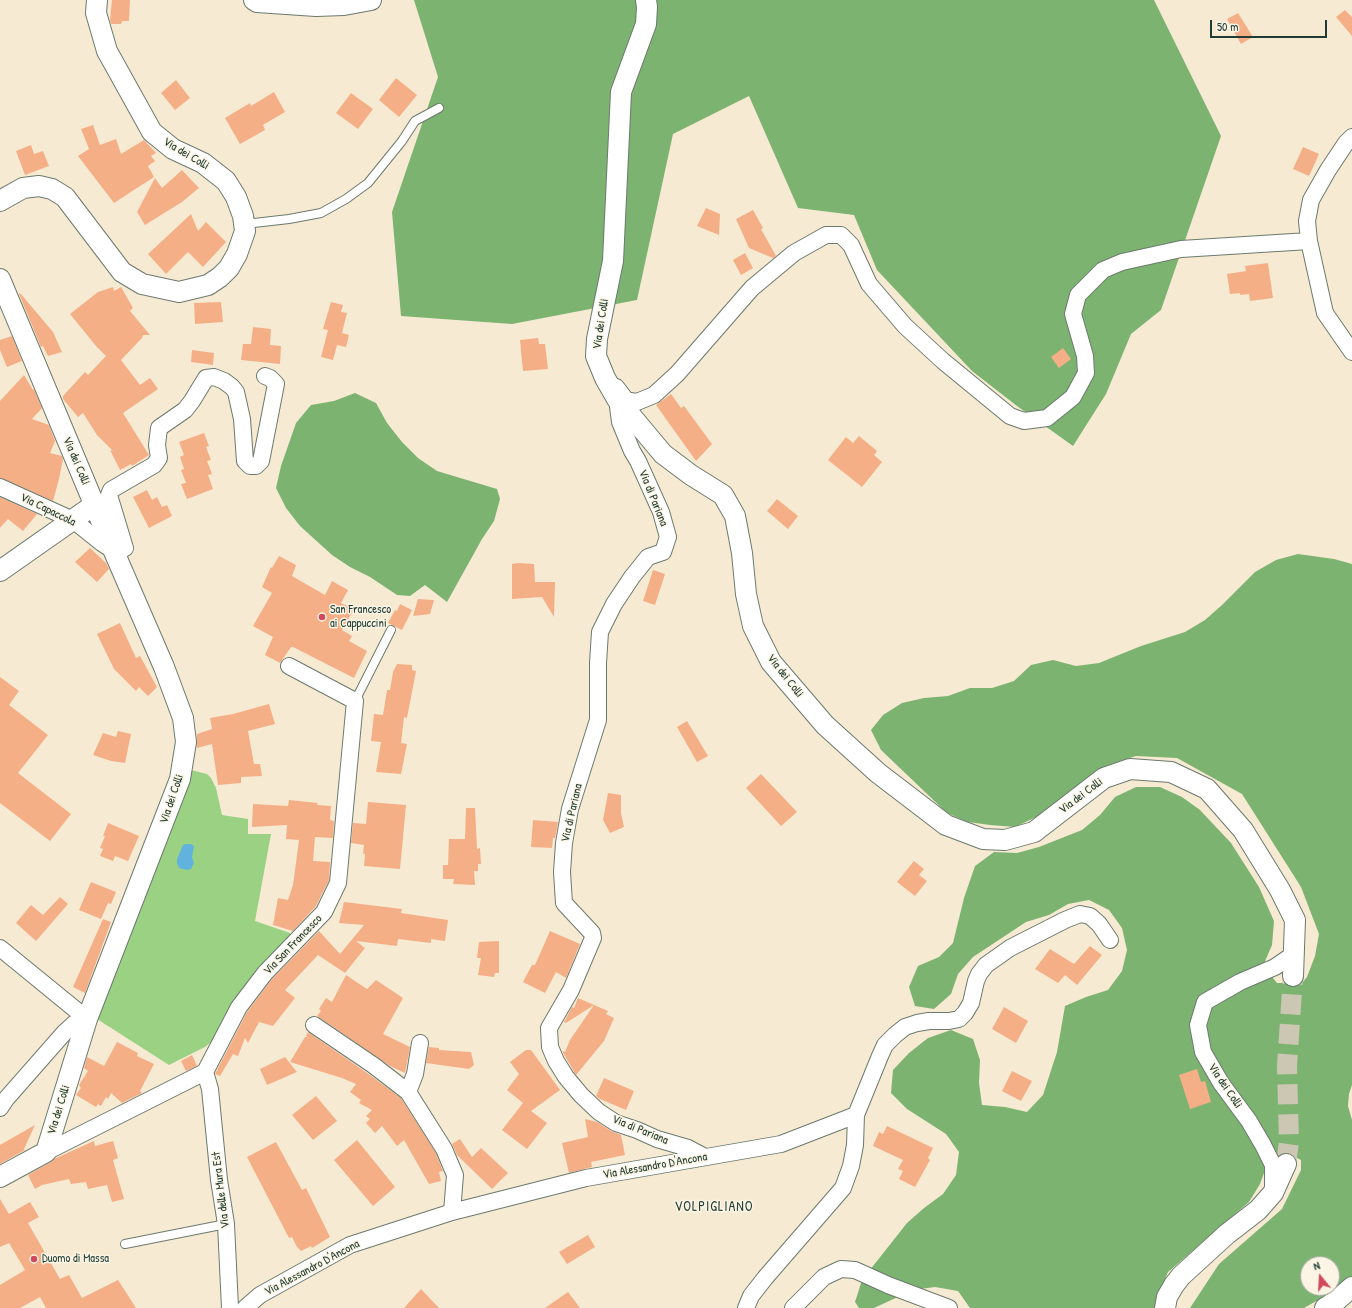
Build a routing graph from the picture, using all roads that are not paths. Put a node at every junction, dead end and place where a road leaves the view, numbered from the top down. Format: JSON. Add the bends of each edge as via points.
{"nodes":[{"id":1,"x":97,"y":0,"type":"edge"},
{"id":2,"x":254,"y":0,"type":"edge"},
{"id":3,"x":371,"y":0,"type":"edge"},
{"id":4,"x":646,"y":0,"type":"edge"},
{"id":5,"x":439,"y":108,"type":"dead end"},
{"id":6,"x":1352,"y":137,"type":"edge"},
{"id":7,"x":0,"y":201,"type":"edge"},
{"id":8,"x":244,"y":224,"type":"junction"},
{"id":9,"x":1309,"y":241,"type":"junction"},
{"id":10,"x":0,"y":280,"type":"edge"},
{"id":11,"x":602,"y":314,"type":"junction"},
{"id":12,"x":1352,"y":352,"type":"edge"},
{"id":13,"x":265,"y":376,"type":"dead end"},
{"id":14,"x":617,"y":399,"type":"junction"},
{"id":15,"x":0,"y":487,"type":"edge"},
{"id":16,"x":94,"y":505,"type":"junction"},
{"id":17,"x":73,"y":520,"type":"junction"},
{"id":18,"x":114,"y":552,"type":"junction"},
{"id":19,"x":0,"y":570,"type":"edge"},
{"id":20,"x":391,"y":630,"type":"dead end"},
{"id":21,"x":289,"y":666,"type":"dead end"},
{"id":22,"x":355,"y":701,"type":"junction"},
{"id":23,"x":1110,"y":940,"type":"dead end"},
{"id":24,"x":0,"y":948,"type":"edge"},
{"id":25,"x":1294,"y":954,"type":"junction"},
{"id":26,"x":1293,"y":976,"type":"tunnel mouth"},
{"id":27,"x":87,"y":1019,"type":"junction"},
{"id":28,"x":314,"y":1025,"type":"dead end"},
{"id":29,"x":420,"y":1043,"type":"dead end"},
{"id":30,"x":204,"y":1072,"type":"junction"},
{"id":31,"x":408,"y":1092,"type":"junction"},
{"id":32,"x":0,"y":1108,"type":"edge"},
{"id":33,"x":856,"y":1115,"type":"junction"},
{"id":34,"x":46,"y":1152,"type":"junction"},
{"id":35,"x":705,"y":1157,"type":"junction"},
{"id":36,"x":1286,"y":1164,"type":"tunnel mouth"},
{"id":37,"x":0,"y":1178,"type":"edge"},
{"id":38,"x":1273,"y":1194,"type":"junction"},
{"id":39,"x":452,"y":1212,"type":"junction"},
{"id":40,"x":226,"y":1224,"type":"junction"},
{"id":41,"x":125,"y":1244,"type":"dead end"},
{"id":42,"x":1352,"y":1287,"type":"edge"},
{"id":43,"x":230,"y":1308,"type":"edge"},
{"id":44,"x":245,"y":1308,"type":"edge"},
{"id":45,"x":746,"y":1308,"type":"edge"},
{"id":46,"x":794,"y":1308,"type":"edge"},
{"id":47,"x":949,"y":1308,"type":"edge"},
{"id":48,"x":1165,"y":1308,"type":"edge"},
{"id":49,"x":1325,"y":1308,"type":"edge"}],
"edges":[{"from":1,"to":8,"type":"street","name":"Via dei Colli","via":[[96,13],[106,51],[152,132],[173,149],[203,163],[226,181],[236,197]]},
{"from":2,"to":3,"type":"street","via":[[316,6],[344,5]]},
{"from":4,"to":11,"type":"street","name":"Via dei Colli","via":[[646,24],[621,92],[613,261]]},
{"from":5,"to":8,"type":"lane","via":[[415,121],[368,183],[346,199],[321,213]]},
{"from":6,"to":9,"type":"street","via":[[1328,170],[1312,200],[1307,221]]},
{"from":7,"to":8,"type":"street","name":"Via dei Colli","via":[[24,188],[39,186],[52,189],[64,197],[122,272],[142,284],[179,292],[208,285],[229,268],[245,231]]},
{"from":9,"to":11,"type":"street","via":[[1181,249],[1122,262],[1103,270],[1078,295],[1073,314],[1085,356],[1086,373],[1073,397],[1048,418],[1024,422],[1010,416],[943,361],[906,326],[869,284],[852,245],[841,235],[826,235],[794,253],[752,288],[677,374],[654,395],[637,402],[626,400],[615,386],[604,353]]},
{"from":9,"to":12,"type":"street","via":[[1325,313]]},
{"from":10,"to":16,"type":"street","name":"Via dei Colli"},
{"from":11,"to":14,"type":"street","name":"Via dei Colli","via":[[596,356]]},
{"from":13,"to":18,"type":"street","via":[[276,384],[261,461],[256,466],[250,466],[245,461],[242,419],[236,392],[224,381],[214,377],[206,378],[185,410],[159,428],[159,458],[154,465],[111,490],[109,495],[125,548]]},
{"from":14,"to":25,"type":"street","name":"Via dei Colli","via":[[663,454],[723,495],[735,516],[753,626],[771,662],[825,725],[878,773],[946,825],[983,839],[1005,840],[1034,832],[1104,778],[1130,769],[1171,772],[1207,789],[1243,830],[1280,890],[1295,920]]},
{"from":14,"to":35,"type":"street","name":"Via di Pariana","via":[[620,422],[661,512],[668,537],[664,552],[648,557],[632,577],[600,632],[598,720],[570,810],[562,872],[564,903],[592,933],[593,938],[571,990],[549,1028],[550,1047],[566,1077],[599,1112],[616,1123],[688,1148]]},
{"from":15,"to":17,"type":"street","name":"Via Capaccola"},
{"from":16,"to":17,"type":"street"},
{"from":16,"to":18,"type":"street","name":"Via dei Colli"},
{"from":17,"to":18,"type":"street","name":"Via Capaccola"},
{"from":17,"to":19,"type":"street"},
{"from":18,"to":27,"type":"street","name":"Via dei Colli","via":[[164,667],[183,718],[186,742],[180,779]]},
{"from":20,"to":22,"type":"lane"},
{"from":21,"to":22,"type":"street"},
{"from":22,"to":30,"type":"street","name":"Via San Francesco","via":[[338,883],[324,912],[265,973],[239,1007]]},
{"from":23,"to":33,"type":"street","via":[[1090,916],[1080,914],[1010,948],[986,965],[979,974],[971,1003],[959,1019],[917,1023],[895,1034],[885,1045]]},
{"from":24,"to":27,"type":"street"},
{"from":25,"to":26,"type":"street","name":"Via dei Colli"},
{"from":25,"to":38,"type":"street","name":"Via dei Colli","via":[[1275,967],[1240,982],[1205,1002],[1198,1025],[1203,1052],[1221,1083],[1249,1121],[1273,1165]]},
{"from":27,"to":32,"type":"street","via":[[74,1023],[64,1033]]},
{"from":27,"to":34,"type":"street","name":"Via dei Colli"},
{"from":28,"to":31,"type":"street"},
{"from":29,"to":31,"type":"street"},
{"from":30,"to":34,"type":"street"},
{"from":30,"to":40,"type":"street","name":"Via delle Mura Est","via":[[210,1089]]},
{"from":31,"to":39,"type":"street","via":[[444,1149],[455,1175]]},
{"from":33,"to":35,"type":"street","name":"Via Alessandro D'Ancona","via":[[781,1144]]},
{"from":33,"to":45,"type":"street","via":[[855,1145],[843,1188],[765,1278],[751,1296]]},
{"from":34,"to":37,"type":"street"},
{"from":35,"to":39,"type":"street","name":"Via Alessandro D'Ancona","via":[[586,1178]]},
{"from":36,"to":38,"type":"street"},
{"from":38,"to":48,"type":"street","via":[[1181,1276],[1167,1297]]},
{"from":39,"to":44,"type":"street","name":"Via Alessandro D'Ancona","via":[[350,1245],[260,1295]]},
{"from":40,"to":41,"type":"lane"},
{"from":40,"to":43,"type":"street","name":"Via delle Mura Est"},
{"from":42,"to":49,"type":"street"},
{"from":46,"to":47,"type":"street","via":[[824,1277],[841,1269],[855,1270]]}]}
